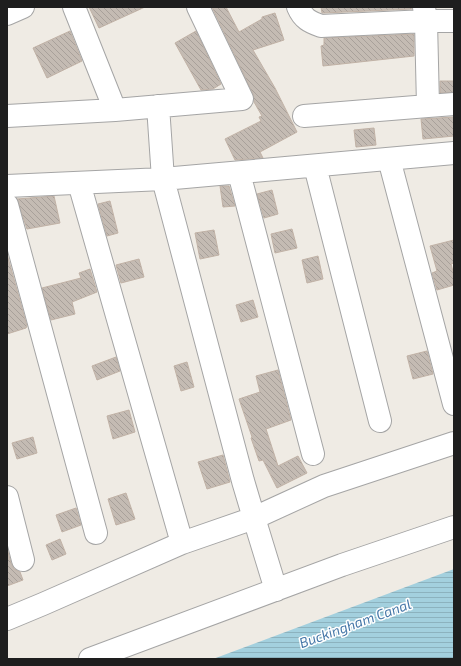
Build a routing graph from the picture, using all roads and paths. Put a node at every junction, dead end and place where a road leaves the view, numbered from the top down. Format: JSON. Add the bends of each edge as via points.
{"nodes":[{"id":1,"x":23,"y":7,"type":"edge"},
{"id":2,"x":74,"y":7,"type":"edge"},
{"id":3,"x":198,"y":7,"type":"edge"},
{"id":4,"x":298,"y":7,"type":"edge"},
{"id":5,"x":7,"y":14,"type":"edge"},
{"id":6,"x":425,"y":14,"type":"edge"},
{"id":7,"x":454,"y":21,"type":"edge"},
{"id":8,"x":454,"y":104,"type":"edge"},
{"id":9,"x":158,"y":106,"type":"junction"},
{"id":10,"x":428,"y":106,"type":"junction"},
{"id":11,"x":115,"y":110,"type":"junction"},
{"id":12,"x":7,"y":116,"type":"edge"},
{"id":13,"x":304,"y":116,"type":"dead end"},
{"id":14,"x":454,"y":153,"type":"edge"},
{"id":15,"x":389,"y":159,"type":"junction"},
{"id":16,"x":315,"y":166,"type":"junction"},
{"id":17,"x":239,"y":172,"type":"junction"},
{"id":18,"x":163,"y":179,"type":"junction"},
{"id":19,"x":79,"y":183,"type":"junction"},
{"id":20,"x":7,"y":186,"type":"edge"},
{"id":21,"x":7,"y":205,"type":"edge"},
{"id":22,"x":454,"y":404,"type":"edge"},
{"id":23,"x":380,"y":421,"type":"dead end"},
{"id":24,"x":454,"y":443,"type":"edge"},
{"id":25,"x":314,"y":454,"type":"dead end"},
{"id":26,"x":7,"y":497,"type":"edge"},
{"id":27,"x":254,"y":518,"type":"junction"},
{"id":28,"x":454,"y":527,"type":"edge"},
{"id":29,"x":96,"y":533,"type":"dead end"},
{"id":30,"x":182,"y":543,"type":"junction"},
{"id":31,"x":23,"y":560,"type":"dead end"},
{"id":32,"x":276,"y":590,"type":"junction"},
{"id":33,"x":7,"y":619,"type":"edge"},
{"id":34,"x":90,"y":659,"type":"edge"}],
"edges":[{"from":1,"to":5,"type":"street"},
{"from":2,"to":11,"type":"street"},
{"from":3,"to":9,"type":"street","via":[[242,99]]},
{"from":4,"to":6,"type":"street","via":[[301,16],[321,26]]},
{"from":6,"to":7,"type":"street"},
{"from":6,"to":10,"type":"street"},
{"from":8,"to":10,"type":"street"},
{"from":9,"to":11,"type":"street"},
{"from":9,"to":18,"type":"street"},
{"from":10,"to":13,"type":"street"},
{"from":11,"to":12,"type":"street"},
{"from":14,"to":15,"type":"street"},
{"from":15,"to":16,"type":"street"},
{"from":15,"to":22,"type":"street"},
{"from":16,"to":17,"type":"street"},
{"from":16,"to":23,"type":"street"},
{"from":17,"to":18,"type":"street"},
{"from":17,"to":25,"type":"street"},
{"from":18,"to":19,"type":"street"},
{"from":18,"to":27,"type":"street"},
{"from":19,"to":20,"type":"street"},
{"from":19,"to":30,"type":"street"},
{"from":21,"to":29,"type":"street"},
{"from":24,"to":27,"type":"street","via":[[324,486]]},
{"from":26,"to":31,"type":"street"},
{"from":27,"to":30,"type":"street"},
{"from":27,"to":32,"type":"street"},
{"from":28,"to":32,"type":"street"},
{"from":30,"to":33,"type":"street"},
{"from":32,"to":34,"type":"street"}]}
